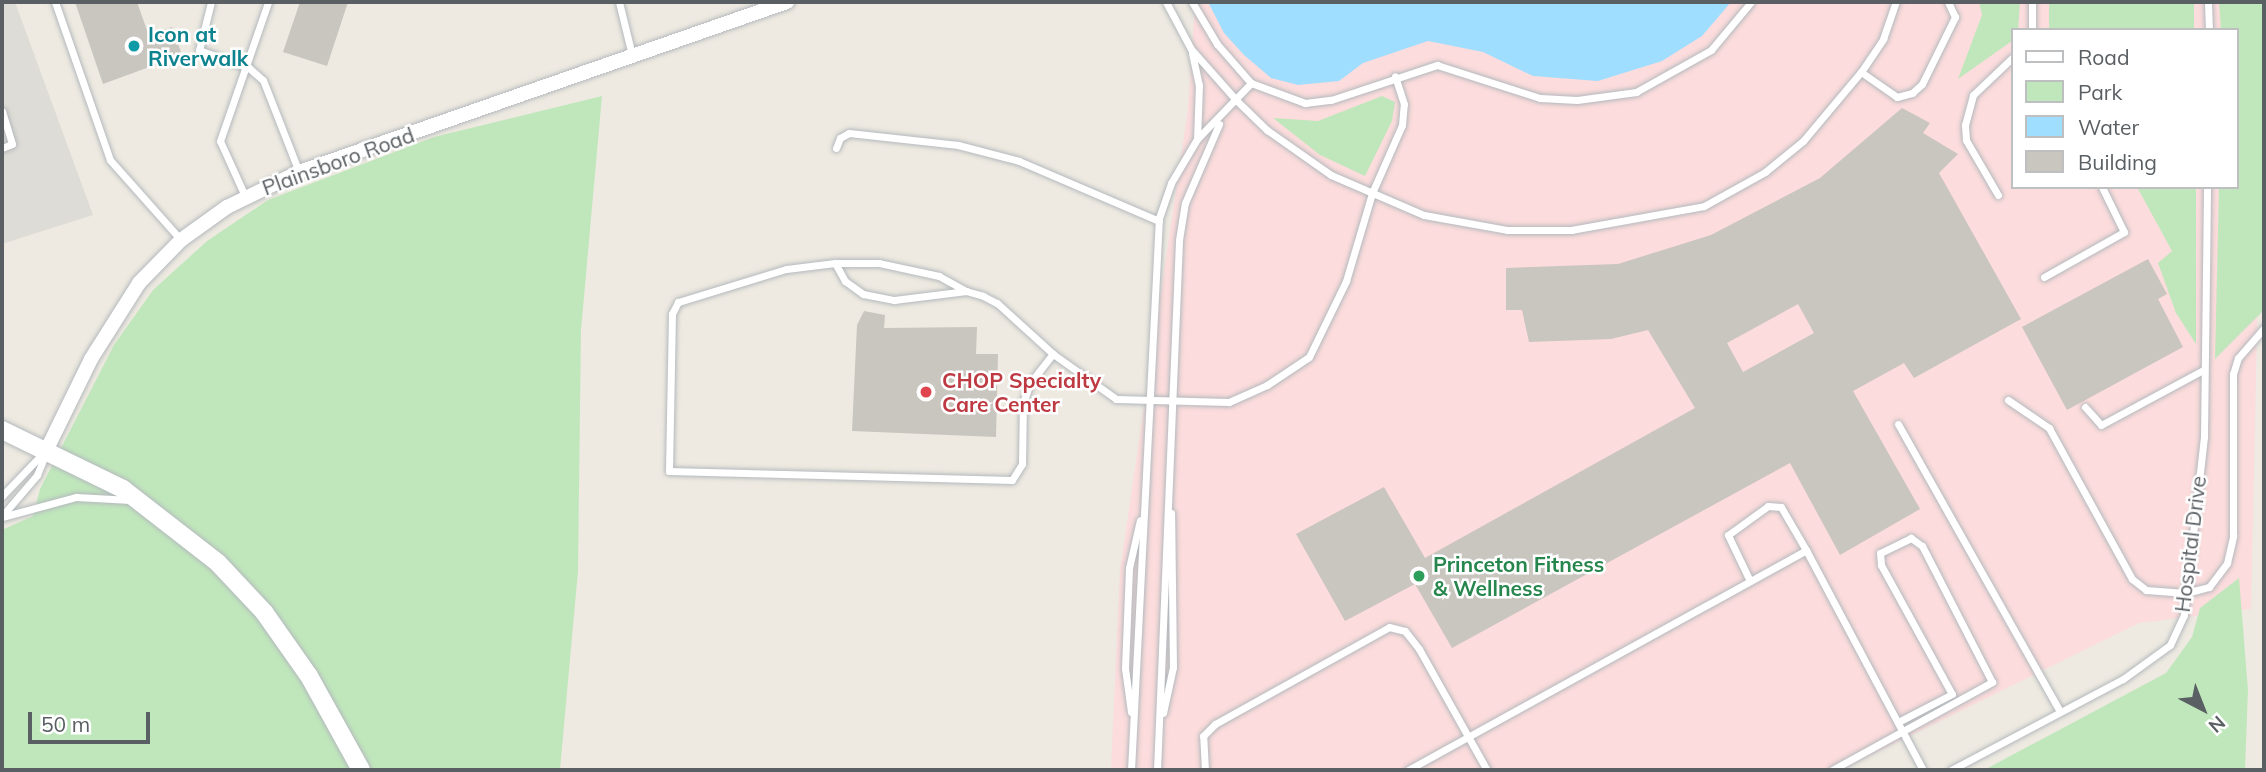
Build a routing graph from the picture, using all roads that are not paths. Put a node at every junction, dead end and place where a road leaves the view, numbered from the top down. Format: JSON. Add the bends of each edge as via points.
{"nodes":[{"id":1,"x":55,"y":2,"type":"edge"},
{"id":2,"x":211,"y":2,"type":"edge"},
{"id":3,"x":268,"y":2,"type":"edge"},
{"id":4,"x":619,"y":2,"type":"edge"},
{"id":5,"x":788,"y":2,"type":"edge"},
{"id":6,"x":1166,"y":2,"type":"edge"},
{"id":7,"x":1192,"y":2,"type":"edge"},
{"id":8,"x":1751,"y":2,"type":"edge"},
{"id":9,"x":1896,"y":2,"type":"edge"},
{"id":10,"x":1948,"y":2,"type":"edge"},
{"id":11,"x":2032,"y":2,"type":"edge"},
{"id":12,"x":2208,"y":2,"type":"edge"},
{"id":13,"x":2032,"y":28,"type":"edge"},
{"id":14,"x":2210,"y":28,"type":"edge"},
{"id":15,"x":1191,"y":49,"type":"junction"},
{"id":16,"x":632,"y":55,"type":"junction"},
{"id":17,"x":2010,"y":60,"type":"edge"},
{"id":18,"x":249,"y":68,"type":"junction"},
{"id":19,"x":1861,"y":72,"type":"junction"},
{"id":20,"x":1395,"y":76,"type":"junction"},
{"id":21,"x":1251,"y":83,"type":"junction"},
{"id":22,"x":1237,"y":100,"type":"junction"},
{"id":23,"x":2,"y":111,"type":"edge"},
{"id":24,"x":1220,"y":121,"type":"junction"},
{"id":25,"x":1198,"y":139,"type":"junction"},
{"id":26,"x":2,"y":148,"type":"edge"},
{"id":27,"x":836,"y":148,"type":"dead end"},
{"id":28,"x":299,"y":172,"type":"junction"},
{"id":29,"x":2103,"y":189,"type":"edge"},
{"id":30,"x":2207,"y":189,"type":"edge"},
{"id":31,"x":1372,"y":193,"type":"junction"},
{"id":32,"x":1998,"y":195,"type":"dead end"},
{"id":33,"x":245,"y":196,"type":"junction"},
{"id":34,"x":1159,"y":221,"type":"junction"},
{"id":35,"x":181,"y":240,"type":"junction"},
{"id":36,"x":835,"y":263,"type":"junction"},
{"id":37,"x":2044,"y":277,"type":"dead end"},
{"id":38,"x":966,"y":291,"type":"junction"},
{"id":39,"x":2264,"y":328,"type":"edge"},
{"id":40,"x":1053,"y":354,"type":"junction"},
{"id":41,"x":2203,"y":370,"type":"junction"},
{"id":42,"x":2008,"y":400,"type":"dead end"},
{"id":43,"x":1150,"y":403,"type":"junction"},
{"id":44,"x":1171,"y":404,"type":"junction"},
{"id":45,"x":2085,"y":407,"type":"dead end"},
{"id":46,"x":1898,"y":424,"type":"dead end"},
{"id":47,"x":2,"y":430,"type":"edge"},
{"id":48,"x":47,"y":449,"type":"junction"},
{"id":49,"x":1168,"y":483,"type":"junction"},
{"id":50,"x":1145,"y":488,"type":"junction"},
{"id":51,"x":2,"y":496,"type":"edge"},
{"id":52,"x":140,"y":501,"type":"junction"},
{"id":53,"x":2,"y":517,"type":"edge"},
{"id":54,"x":1806,"y":550,"type":"junction"},
{"id":55,"x":1749,"y":581,"type":"junction"},
{"id":56,"x":2186,"y":593,"type":"junction"},
{"id":57,"x":2060,"y":712,"type":"junction"},
{"id":58,"x":1898,"y":722,"type":"junction"},
{"id":59,"x":1133,"y":730,"type":"junction"},
{"id":60,"x":1904,"y":733,"type":"junction"},
{"id":61,"x":1159,"y":734,"type":"junction"},
{"id":62,"x":1468,"y":737,"type":"junction"},
{"id":63,"x":361,"y":770,"type":"edge"},
{"id":64,"x":1131,"y":770,"type":"edge"},
{"id":65,"x":1157,"y":770,"type":"edge"},
{"id":66,"x":1205,"y":770,"type":"edge"},
{"id":67,"x":1408,"y":770,"type":"edge"},
{"id":68,"x":1487,"y":770,"type":"edge"},
{"id":69,"x":1832,"y":770,"type":"edge"},
{"id":70,"x":1923,"y":770,"type":"edge"},
{"id":71,"x":1951,"y":770,"type":"edge"}],
"edges":[{"from":1,"to":35,"type":"lane","via":[[110,160]]},
{"from":2,"to":18,"type":"lane","via":[[198,43],[205,55]]},
{"from":3,"to":18,"type":"lane"},
{"from":4,"to":16,"type":"lane"},
{"from":5,"to":16,"type":"street","name":"Plainsboro Road"},
{"from":6,"to":15,"type":"lane"},
{"from":7,"to":21,"type":"lane","via":[[1217,44]]},
{"from":8,"to":20,"type":"lane","via":[[1711,50],[1636,92],[1577,100],[1541,98],[1437,65]]},
{"from":9,"to":19,"type":"lane","via":[[1882,39]]},
{"from":10,"to":19,"type":"lane","via":[[1955,17],[1922,84],[1912,93],[1897,97]]},
{"from":11,"to":13,"type":"lane"},
{"from":12,"to":14,"type":"lane"},
{"from":15,"to":22,"type":"lane"},
{"from":15,"to":25,"type":"lane","via":[[1199,85]]},
{"from":16,"to":28,"type":"street","name":"Plainsboro Road"},
{"from":17,"to":32,"type":"lane","via":[[1973,95],[1965,125],[1966,140]]},
{"from":18,"to":28,"type":"lane","via":[[263,80]]},
{"from":18,"to":33,"type":"lane","via":[[238,82],[220,141]]},
{"from":19,"to":31,"type":"lane","via":[[1803,141],[1765,172],[1703,206],[1571,230],[1507,230],[1424,215]]},
{"from":20,"to":21,"type":"lane","via":[[1331,100],[1305,103]]},
{"from":20,"to":31,"type":"lane","via":[[1404,104],[1402,125]]},
{"from":21,"to":22,"type":"lane"},
{"from":22,"to":24,"type":"lane"},
{"from":22,"to":31,"type":"lane","via":[[1266,130],[1331,175]]},
{"from":23,"to":26,"type":"lane","via":[[12,144]]},
{"from":24,"to":25,"type":"lane"},
{"from":24,"to":44,"type":"lane","via":[[1185,203]]},
{"from":25,"to":34,"type":"lane","via":[[1171,183]]},
{"from":27,"to":34,"type":"lane","via":[[849,133],[958,145],[1019,161]]},
{"from":28,"to":33,"type":"street","name":"Plainsboro Road"},
{"from":29,"to":37,"type":"lane","via":[[2124,232]]},
{"from":30,"to":41,"type":"lane","name":"Hospital Drive"},
{"from":31,"to":44,"type":"lane","via":[[1346,281],[1308,357],[1229,402]]},
{"from":33,"to":35,"type":"street","name":"Plainsboro Road"},
{"from":34,"to":43,"type":"lane"},
{"from":35,"to":48,"type":"street","name":"Plainsboro Road","via":[[139,283],[107,329]]},
{"from":36,"to":38,"type":"lane","via":[[879,263],[939,276]]},
{"from":36,"to":38,"type":"lane","via":[[845,281],[863,294],[894,300]]},
{"from":36,"to":40,"type":"lane","via":[[786,269],[678,302],[672,314],[669,471],[1012,480],[1022,464],[1023,403],[1030,383]]},
{"from":38,"to":40,"type":"lane","via":[[997,303]]},
{"from":39,"to":56,"type":"lane","via":[[2238,358],[2233,374],[2233,536],[2227,563],[2209,587]]},
{"from":40,"to":43,"type":"lane","via":[[1096,390],[1116,399]]},
{"from":41,"to":45,"type":"lane","via":[[2101,425]]},
{"from":41,"to":56,"type":"lane","name":"Hospital Drive","via":[[2203,437]]},
{"from":42,"to":56,"type":"lane","via":[[2049,428],[2132,579],[2146,590]]},
{"from":43,"to":44,"type":"lane"},
{"from":43,"to":50,"type":"lane"},
{"from":44,"to":49,"type":"lane"},
{"from":46,"to":57,"type":"lane"},
{"from":47,"to":48,"type":"street"},
{"from":48,"to":51,"type":"lane"},
{"from":48,"to":52,"type":"street"},
{"from":48,"to":53,"type":"lane","via":[[37,475]]},
{"from":49,"to":61,"type":"lane"},
{"from":49,"to":61,"type":"lane","via":[[1175,559],[1173,667]]},
{"from":50,"to":59,"type":"lane"},
{"from":50,"to":59,"type":"lane","via":[[1129,568],[1125,668]]},
{"from":52,"to":53,"type":"lane","via":[[76,497]]},
{"from":52,"to":63,"type":"street","via":[[218,563],[264,612],[309,676]]},
{"from":54,"to":55,"type":"lane"},
{"from":54,"to":55,"type":"lane","via":[[1781,507],[1769,506],[1728,535]]},
{"from":54,"to":58,"type":"lane"},
{"from":55,"to":62,"type":"lane"},
{"from":56,"to":57,"type":"lane","name":"Hospital Drive","via":[[2184,615],[2170,645],[2123,678]]},
{"from":57,"to":71,"type":"lane","name":"Hospital Drive"},
{"from":58,"to":60,"type":"lane"},
{"from":58,"to":60,"type":"lane","via":[[1952,694],[1881,565],[1880,553],[1911,538],[1922,546],[1992,682]]},
{"from":59,"to":64,"type":"lane"},
{"from":60,"to":69,"type":"lane"},
{"from":60,"to":70,"type":"lane"},
{"from":61,"to":65,"type":"lane"},
{"from":62,"to":66,"type":"lane","via":[[1419,649],[1405,631],[1389,627],[1215,724],[1203,736]]},
{"from":62,"to":67,"type":"lane"},
{"from":62,"to":68,"type":"lane"}]}
